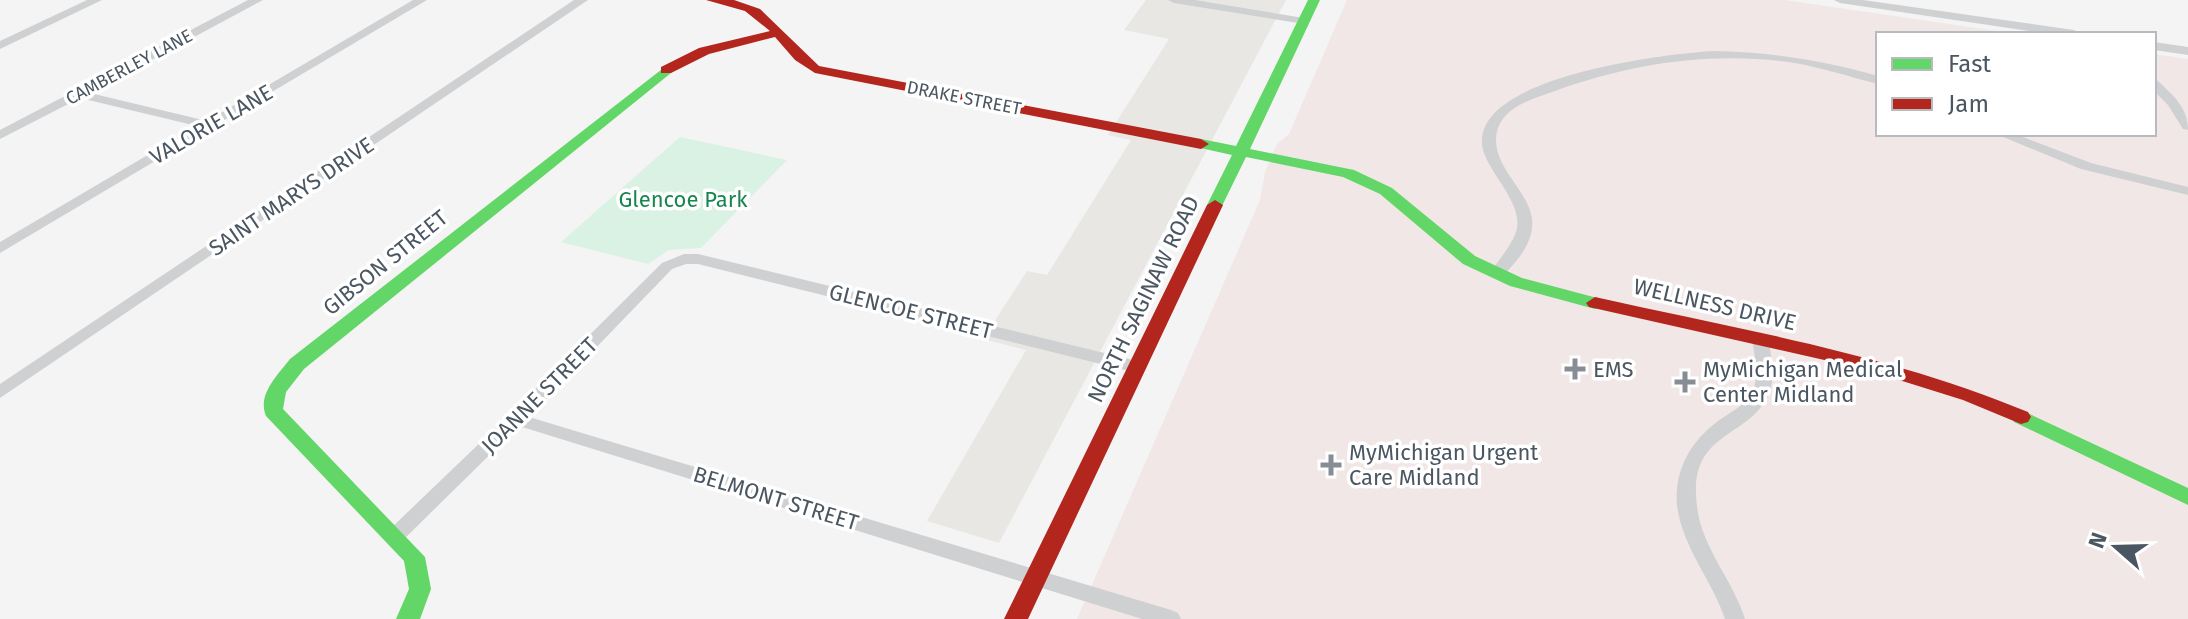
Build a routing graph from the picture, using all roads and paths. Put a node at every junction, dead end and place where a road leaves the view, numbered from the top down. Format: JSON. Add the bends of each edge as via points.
{"nodes":[{"id":1,"x":96,"y":0,"type":"edge"},
{"id":2,"x":257,"y":0,"type":"edge"},
{"id":3,"x":421,"y":0,"type":"edge"},
{"id":4,"x":582,"y":0,"type":"edge"},
{"id":5,"x":712,"y":0,"type":"edge"},
{"id":6,"x":1174,"y":0,"type":"edge"},
{"id":7,"x":1314,"y":0,"type":"edge"},
{"id":8,"x":1840,"y":0,"type":"edge"},
{"id":9,"x":1304,"y":21,"type":"junction"},
{"id":10,"x":2060,"y":32,"type":"edge"},
{"id":11,"x":776,"y":33,"type":"junction"},
{"id":12,"x":0,"y":45,"type":"edge"},
{"id":13,"x":2156,"y":46,"type":"edge"},
{"id":14,"x":2188,"y":51,"type":"edge"},
{"id":15,"x":1876,"y":79,"type":"edge"},
{"id":16,"x":2156,"y":86,"type":"edge"},
{"id":17,"x":78,"y":94,"type":"junction"},
{"id":18,"x":209,"y":125,"type":"junction"},
{"id":19,"x":2188,"y":126,"type":"edge"},
{"id":20,"x":0,"y":135,"type":"edge"},
{"id":21,"x":2008,"y":136,"type":"edge"},
{"id":22,"x":1241,"y":151,"type":"junction"},
{"id":23,"x":2188,"y":191,"type":"edge"},
{"id":24,"x":0,"y":248,"type":"edge"},
{"id":25,"x":684,"y":259,"type":"joint"},
{"id":26,"x":1497,"y":274,"type":"junction"},
{"id":27,"x":1760,"y":338,"type":"junction"},
{"id":28,"x":1137,"y":367,"type":"junction"},
{"id":29,"x":0,"y":392,"type":"edge"},
{"id":30,"x":516,"y":419,"type":"junction"},
{"id":31,"x":2188,"y":497,"type":"edge"},
{"id":32,"x":396,"y":535,"type":"junction"},
{"id":33,"x":1036,"y":578,"type":"junction"},
{"id":34,"x":408,"y":619,"type":"edge"},
{"id":35,"x":1016,"y":619,"type":"edge"},
{"id":36,"x":1171,"y":619,"type":"edge"},
{"id":37,"x":1735,"y":619,"type":"edge"}],
"edges":[{"from":1,"to":12,"type":"street"},
{"from":2,"to":17,"type":"street","name":"CAMBERLEY LANE"},
{"from":3,"to":18,"type":"street","name":"VALORIE LANE"},
{"from":4,"to":29,"type":"street","name":"SAINT MARYS DRIVE"},
{"from":5,"to":11,"type":"street","name":"DRAKE STREET","via":[[753,10]]},
{"from":6,"to":9,"type":"street"},
{"from":7,"to":9,"type":"street","name":"NORTH SAGINAW ROAD"},
{"from":8,"to":10,"type":"street"},
{"from":9,"to":22,"type":"street","name":"NORTH SAGINAW ROAD"},
{"from":11,"to":22,"type":"street","name":"DRAKE STREET","via":[[793,56],[815,69]]},
{"from":11,"to":32,"type":"street","name":"GIBSON STREET","via":[[688,55],[664,71],[280,382],[272,397],[273,411]]},
{"from":13,"to":14,"type":"street"},
{"from":15,"to":26,"type":"street","via":[[1775,57],[1694,53],[1613,66],[1521,99],[1496,119],[1489,137],[1492,155],[1522,204],[1526,224],[1516,251]]},
{"from":16,"to":19,"type":"street"},
{"from":17,"to":18,"type":"street"},
{"from":17,"to":20,"type":"street","name":"CAMBERLEY LANE"},
{"from":18,"to":24,"type":"street","name":"VALORIE LANE"},
{"from":21,"to":23,"type":"street","via":[[2086,166]]},
{"from":22,"to":26,"type":"street","name":"WELLNESS DRIVE","via":[[1367,181],[1453,248]]},
{"from":22,"to":28,"type":"street","name":"NORTH SAGINAW ROAD"},
{"from":25,"to":28,"type":"street","name":"GLENCOE STREET"},
{"from":25,"to":30,"type":"street","name":"JOANNE STREET","via":[[667,266]]},
{"from":26,"to":27,"type":"street","name":"WELLNESS DRIVE","via":[[1545,290]]},
{"from":27,"to":31,"type":"street","name":"WELLNESS DRIVE","via":[[1885,367],[1969,394]]},
{"from":27,"to":37,"type":"street","via":[[1759,395],[1706,439],[1686,486],[1689,522]]},
{"from":28,"to":33,"type":"street","name":"NORTH SAGINAW ROAD"},
{"from":30,"to":32,"type":"street","name":"JOANNE STREET"},
{"from":30,"to":33,"type":"street","name":"BELMONT STREET"},
{"from":32,"to":34,"type":"street","name":"GIBSON STREET","via":[[422,576]]},
{"from":33,"to":35,"type":"street","name":"NORTH SAGINAW ROAD"},
{"from":33,"to":36,"type":"street","name":"BELMONT STREET"}]}
